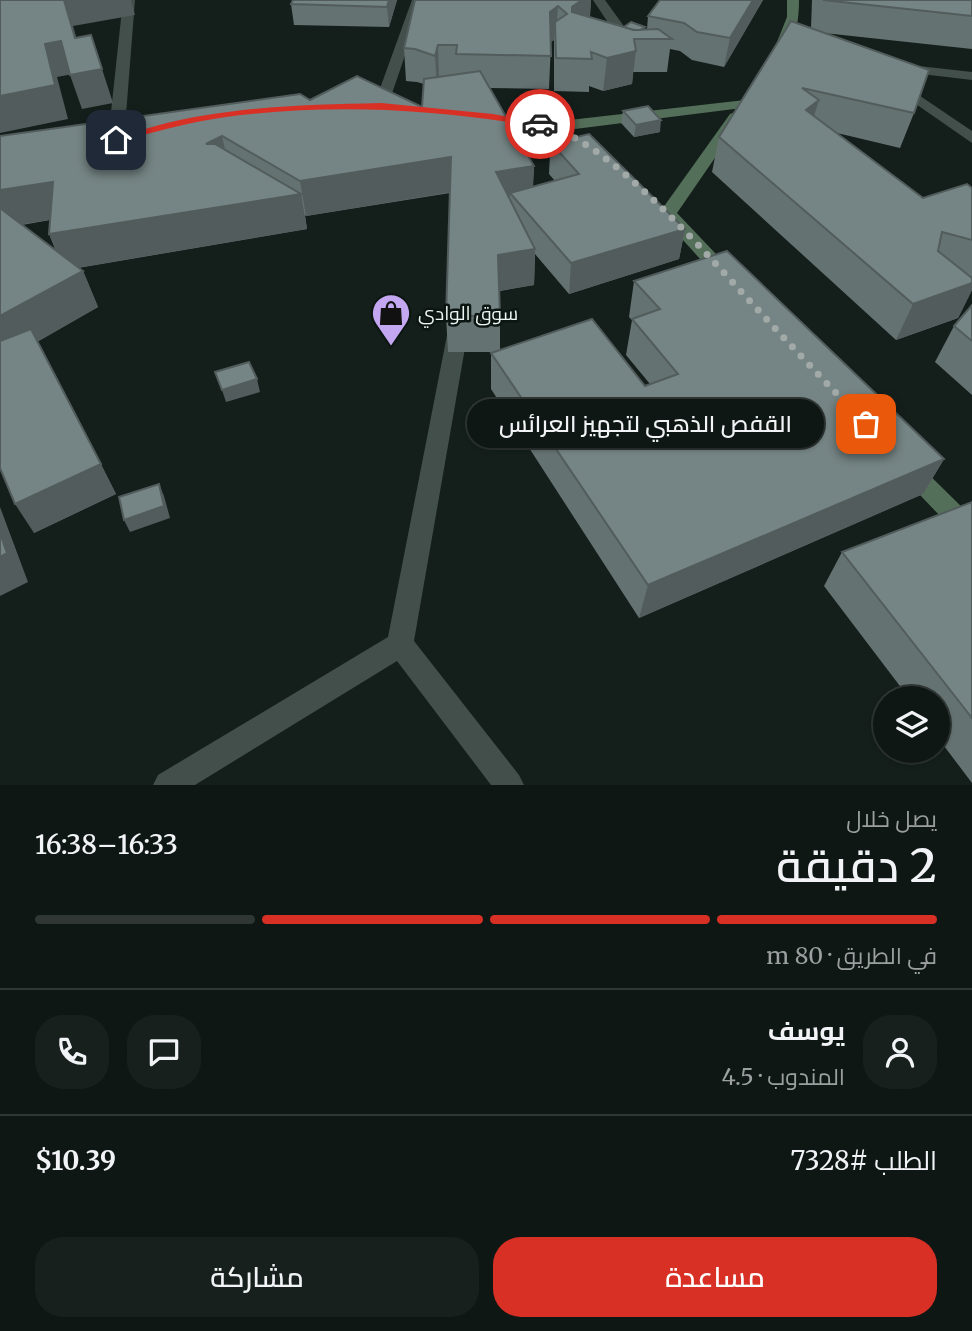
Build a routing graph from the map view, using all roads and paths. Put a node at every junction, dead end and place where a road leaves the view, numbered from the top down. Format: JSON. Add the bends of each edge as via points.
{"nodes":[{"id":1,"x":129,"y":0,"type":"edge"},
{"id":2,"x":418,"y":0,"type":"edge"},
{"id":3,"x":599,"y":0,"type":"edge"},
{"id":4,"x":793,"y":0,"type":"edge"},
{"id":5,"x":624,"y":36,"type":"edge"},
{"id":6,"x":783,"y":53,"type":"edge"},
{"id":7,"x":972,"y":76,"type":"edge"},
{"id":8,"x":382,"y":106,"type":"edge"},
{"id":9,"x":465,"y":113,"type":"edge"},
{"id":10,"x":552,"y":127,"type":"junction"},
{"id":11,"x":972,"y":138,"type":"edge"},
{"id":12,"x":116,"y":140,"type":"edge"},
{"id":13,"x":609,"y":163,"type":"edge"},
{"id":14,"x":648,"y":195,"type":"edge"},
{"id":15,"x":668,"y":213,"type":"junction"},
{"id":16,"x":740,"y":291,"type":"edge"},
{"id":17,"x":462,"y":307,"type":"edge"},
{"id":18,"x":897,"y":456,"type":"edge"},
{"id":19,"x":972,"y":533,"type":"edge"},
{"id":20,"x":400,"y":644,"type":"junction"},
{"id":21,"x":168,"y":785,"type":"edge"},
{"id":22,"x":509,"y":785,"type":"edge"}],
"edges":[{"from":1,"to":12,"type":"street"},
{"from":2,"to":8,"type":"street"},
{"from":3,"to":5,"type":"street"},
{"from":4,"to":6,"type":"street"},
{"from":7,"to":11,"type":"street","via":[[880,68]]},
{"from":9,"to":10,"type":"street","via":[[494,124]]},
{"from":10,"to":13,"type":"street"},
{"from":10,"to":15,"type":"street","via":[[748,99]]},
{"from":14,"to":15,"type":"street"},
{"from":15,"to":16,"type":"street"},
{"from":17,"to":20,"type":"street"},
{"from":18,"to":19,"type":"street"},
{"from":20,"to":21,"type":"street"},
{"from":20,"to":22,"type":"street"}]}
